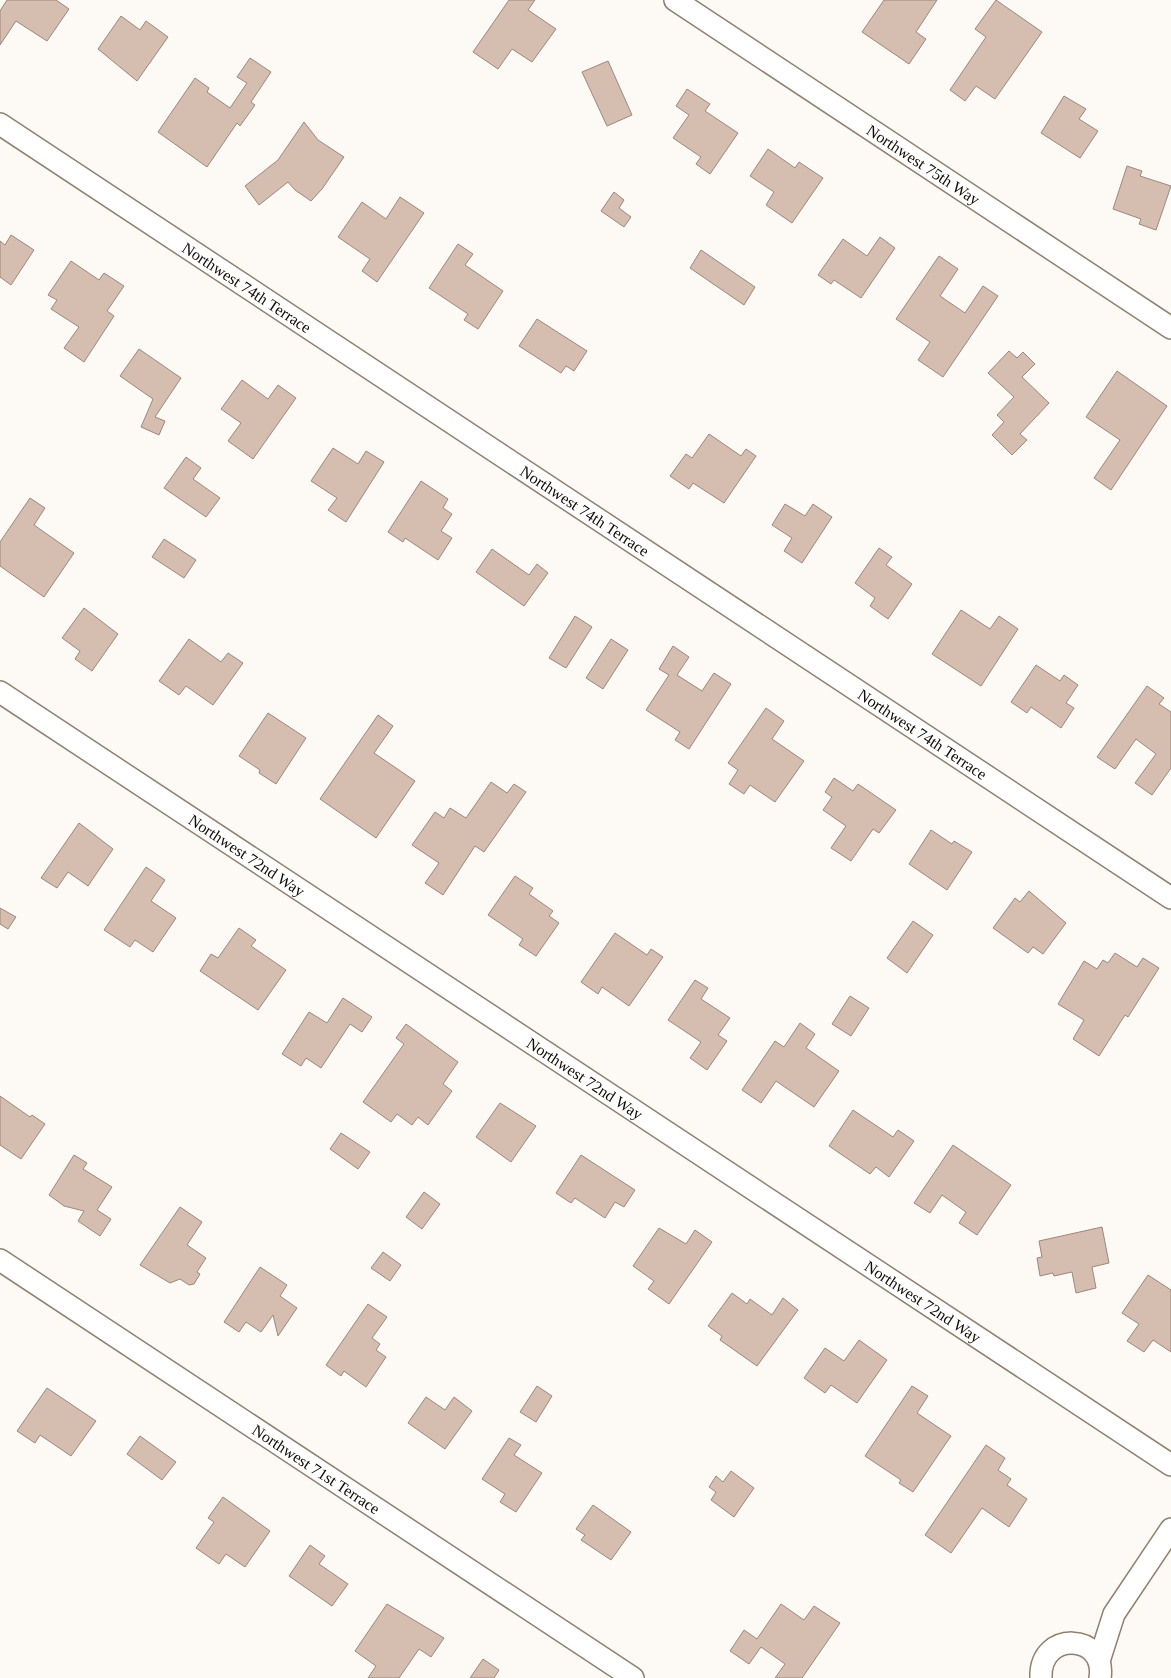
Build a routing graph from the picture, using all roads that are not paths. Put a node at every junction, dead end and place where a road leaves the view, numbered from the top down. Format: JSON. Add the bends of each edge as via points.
{"nodes":[{"id":1,"x":675,"y":0,"type":"edge"},
{"id":2,"x":0,"y":124,"type":"edge"},
{"id":3,"x":1171,"y":328,"type":"edge"},
{"id":4,"x":0,"y":692,"type":"edge"},
{"id":5,"x":1171,"y":898,"type":"edge"},
{"id":6,"x":0,"y":1260,"type":"edge"},
{"id":7,"x":1171,"y":1465,"type":"edge"},
{"id":8,"x":1171,"y":1529,"type":"edge"},
{"id":9,"x":1114,"y":1614,"type":"junction"},
{"id":10,"x":1074,"y":1642,"type":"junction"},
{"id":11,"x":1102,"y":1672,"type":"edge"},
{"id":12,"x":633,"y":1678,"type":"edge"},
{"id":13,"x":1041,"y":1678,"type":"edge"}],
"edges":[{"from":1,"to":3,"type":"street","name":"Northwest 75th Way"},
{"from":2,"to":5,"type":"street","name":"Northwest 74th Terrace"},
{"from":4,"to":7,"type":"street","name":"Northwest 72nd Way"},
{"from":6,"to":12,"type":"street","name":"Northwest 71st Terrace"},
{"from":8,"to":9,"type":"street"},
{"from":9,"to":10,"type":"street"},
{"from":9,"to":11,"type":"street"},
{"from":10,"to":11,"type":"street","via":[[1089,1648]]},
{"from":10,"to":13,"type":"street","via":[[1064,1643],[1048,1653],[1043,1661]]}]}
